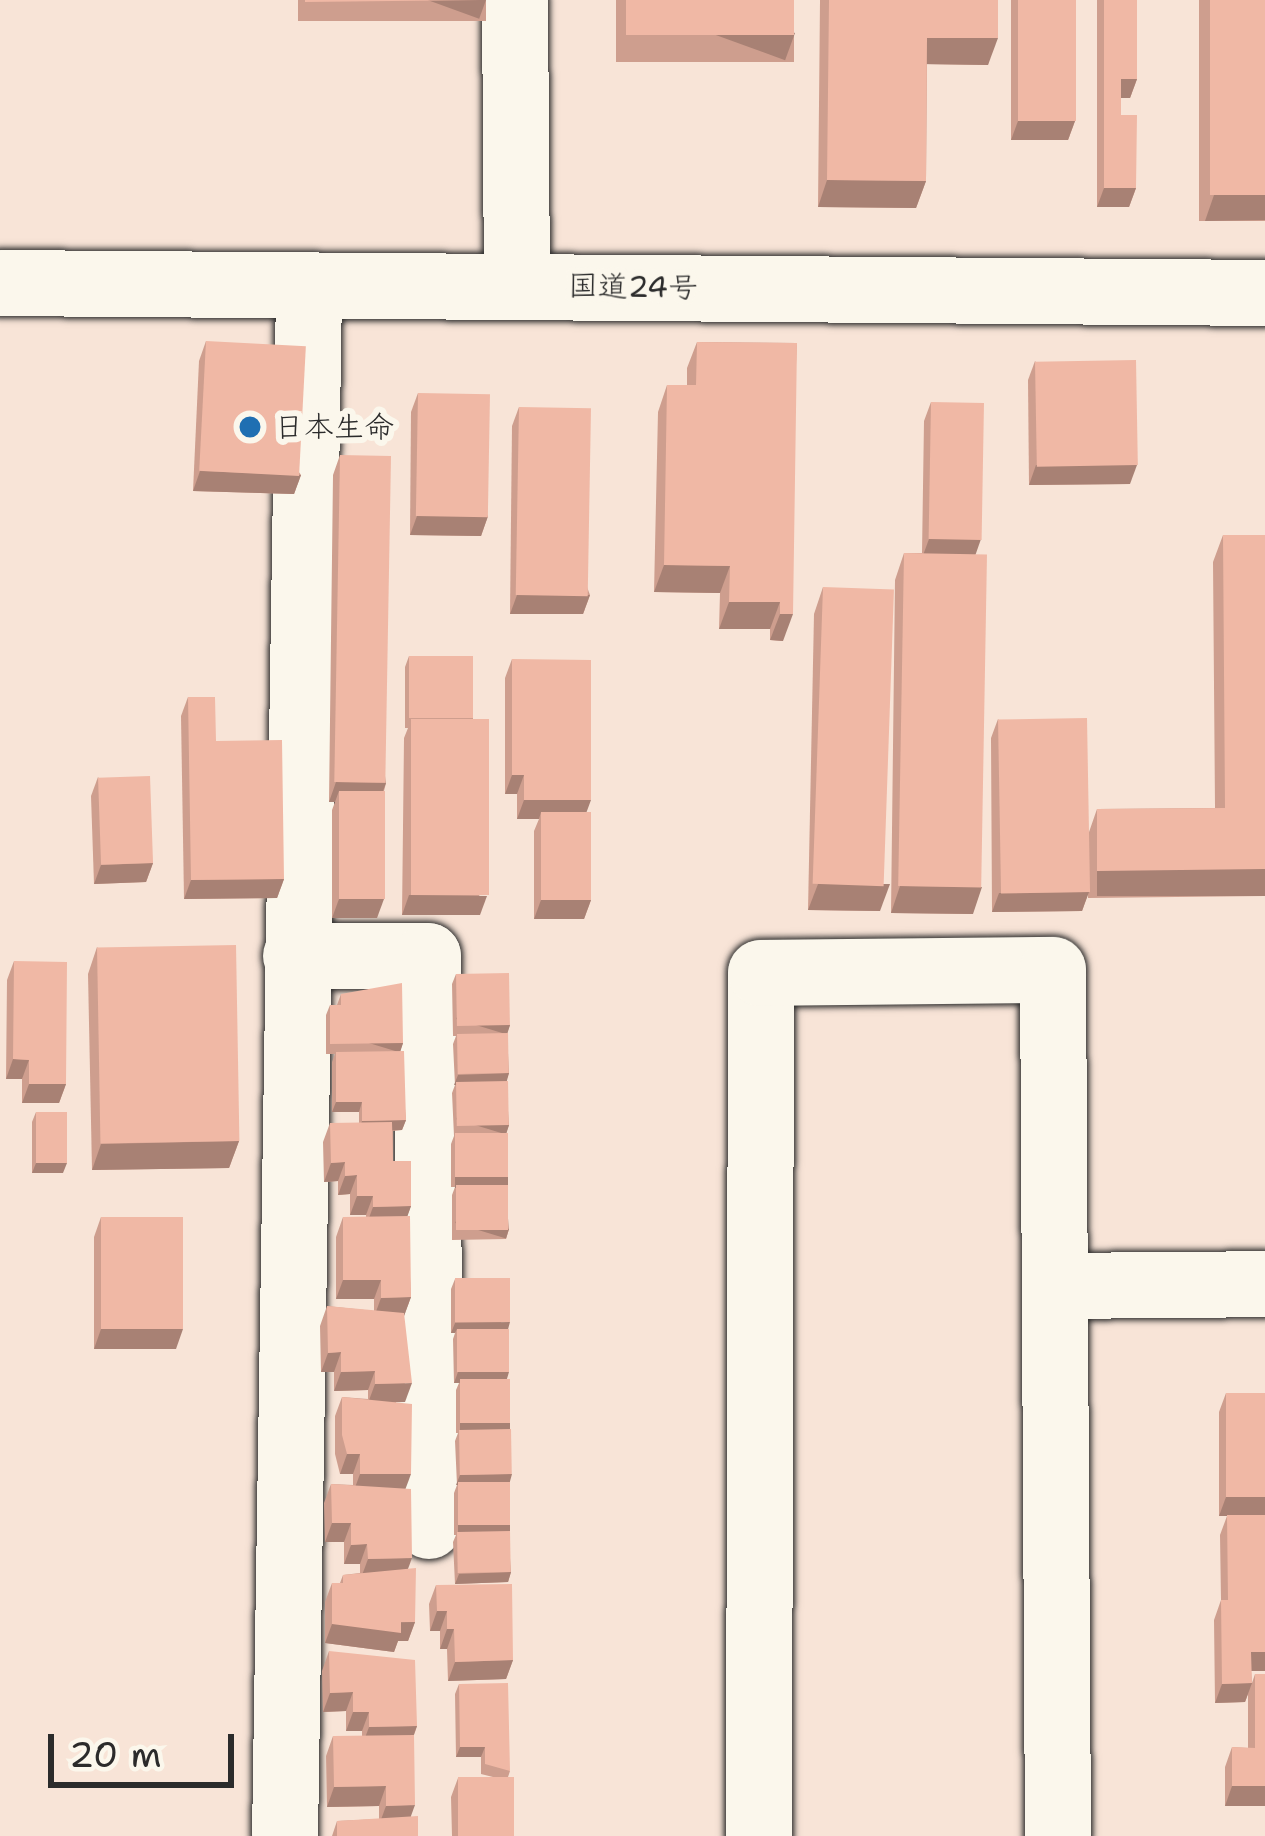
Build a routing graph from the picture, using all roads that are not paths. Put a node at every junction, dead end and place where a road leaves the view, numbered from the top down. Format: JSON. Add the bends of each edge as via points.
{"nodes":[{"id":1,"x":514,"y":0,"type":"edge"},
{"id":2,"x":0,"y":283,"type":"edge"},
{"id":3,"x":310,"y":286,"type":"junction"},
{"id":4,"x":517,"y":286,"type":"junction"},
{"id":5,"x":1265,"y":293,"type":"edge"},
{"id":6,"x":296,"y":956,"type":"junction"},
{"id":7,"x":1265,"y":1285,"type":"edge"},
{"id":8,"x":1055,"y":1286,"type":"junction"},
{"id":9,"x":429,"y":1526,"type":"dead end"},
{"id":10,"x":286,"y":1836,"type":"edge"},
{"id":11,"x":759,"y":1836,"type":"edge"},
{"id":12,"x":1058,"y":1836,"type":"edge"}],
"edges":[{"from":1,"to":4,"type":"main road"},
{"from":2,"to":3,"type":"main road","name":"国道24号"},
{"from":3,"to":4,"type":"main road","name":"国道24号"},
{"from":3,"to":6,"type":"main road"},
{"from":4,"to":5,"type":"main road","name":"国道24号"},
{"from":6,"to":9,"type":"main road","via":[[428,956]]},
{"from":6,"to":10,"type":"main road"},
{"from":7,"to":8,"type":"main road"},
{"from":8,"to":11,"type":"main road","via":[[1053,970],[761,973]]},
{"from":8,"to":12,"type":"main road"}]}
